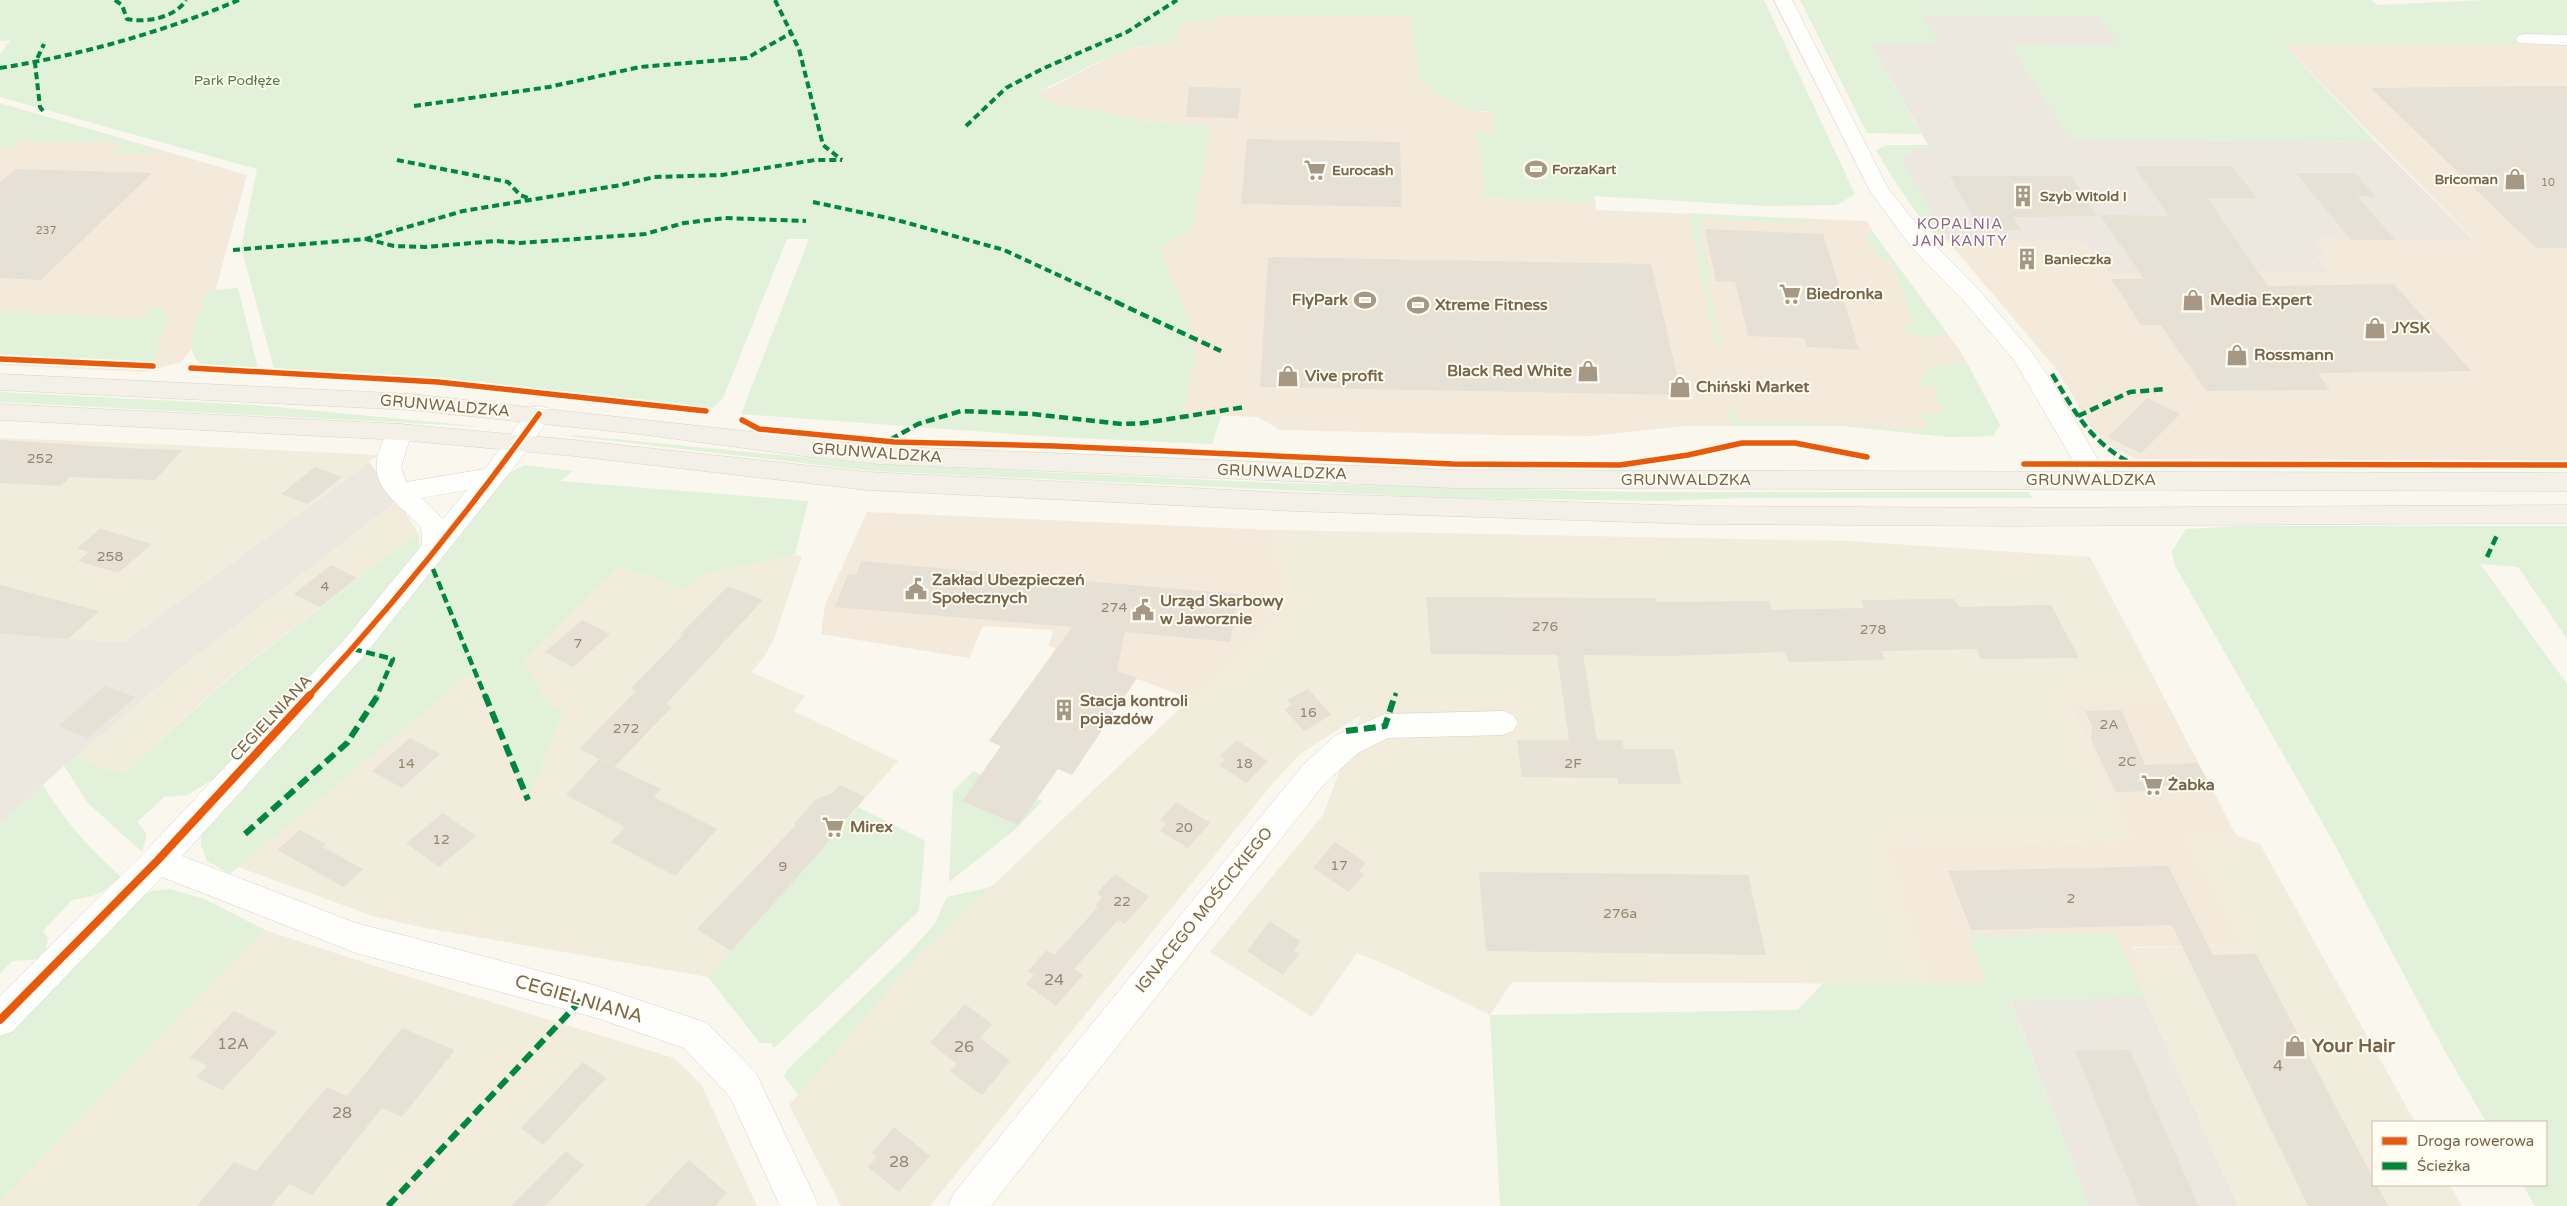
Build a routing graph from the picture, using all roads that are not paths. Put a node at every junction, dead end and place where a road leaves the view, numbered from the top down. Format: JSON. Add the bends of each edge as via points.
{"nodes":[{"id":1,"x":1783,"y":0,"type":"edge"},
{"id":2,"x":2525,"y":39,"type":"dead end"},
{"id":3,"x":2567,"y":40,"type":"edge"},
{"id":4,"x":0,"y":382,"type":"edge"},
{"id":5,"x":0,"y":412,"type":"edge"},
{"id":6,"x":539,"y":414,"type":"junction"},
{"id":7,"x":400,"y":432,"type":"junction"},
{"id":8,"x":518,"y":442,"type":"junction"},
{"id":9,"x":493,"y":476,"type":"junction"},
{"id":10,"x":2098,"y":480,"type":"junction"},
{"id":11,"x":2567,"y":482,"type":"edge"},
{"id":12,"x":400,"y":492,"type":"junction"},
{"id":13,"x":2567,"y":514,"type":"edge"},
{"id":14,"x":436,"y":547,"type":"junction"},
{"id":15,"x":1503,"y":724,"type":"dead end"},
{"id":16,"x":157,"y":861,"type":"junction"},
{"id":17,"x":0,"y":1020,"type":"edge"},
{"id":18,"x":800,"y":1206,"type":"edge"},
{"id":19,"x":967,"y":1206,"type":"edge"}],
"edges":[{"from":1,"to":10,"type":"street","via":[[1880,191],[1920,243],[1971,294],[2022,355]]},
{"from":2,"to":3,"type":"street"},
{"from":4,"to":6,"type":"main road","name":"GRUNWALDZKA","via":[[411,402]]},
{"from":5,"to":7,"type":"main road","name":"GRUNWALDZKA"},
{"from":6,"to":8,"type":"street","name":"CEGIELNIANA"},
{"from":6,"to":10,"type":"main road","name":"GRUNWALDZKA","via":[[850,452],[1275,472],[1465,479]]},
{"from":7,"to":8,"type":"main road","name":"GRUNWALDZKA"},
{"from":7,"to":12,"type":"street","via":[[387,464],[387,474]]},
{"from":8,"to":9,"type":"street","name":"CEGIELNIANA"},
{"from":8,"to":13,"type":"main road","name":"GRUNWALDZKA","via":[[867,481],[1363,505],[1800,516]]},
{"from":9,"to":12,"type":"street"},
{"from":9,"to":14,"type":"street","name":"CEGIELNIANA"},
{"from":10,"to":11,"type":"main road","name":"GRUNWALDZKA"},
{"from":12,"to":14,"type":"street","via":[[433,524]]},
{"from":14,"to":16,"type":"street","name":"CEGIELNIANA","via":[[353,648]]},
{"from":15,"to":19,"type":"street","name":"IGNACEGO MOŚCICKIEGO","via":[[1385,726],[1348,744],[1314,774]]},
{"from":16,"to":17,"type":"street","name":"CEGIELNIANA"},
{"from":16,"to":18,"type":"street","name":"CEGIELNIANA","via":[[356,938],[597,1002],[695,1036],[743,1085]]}]}
